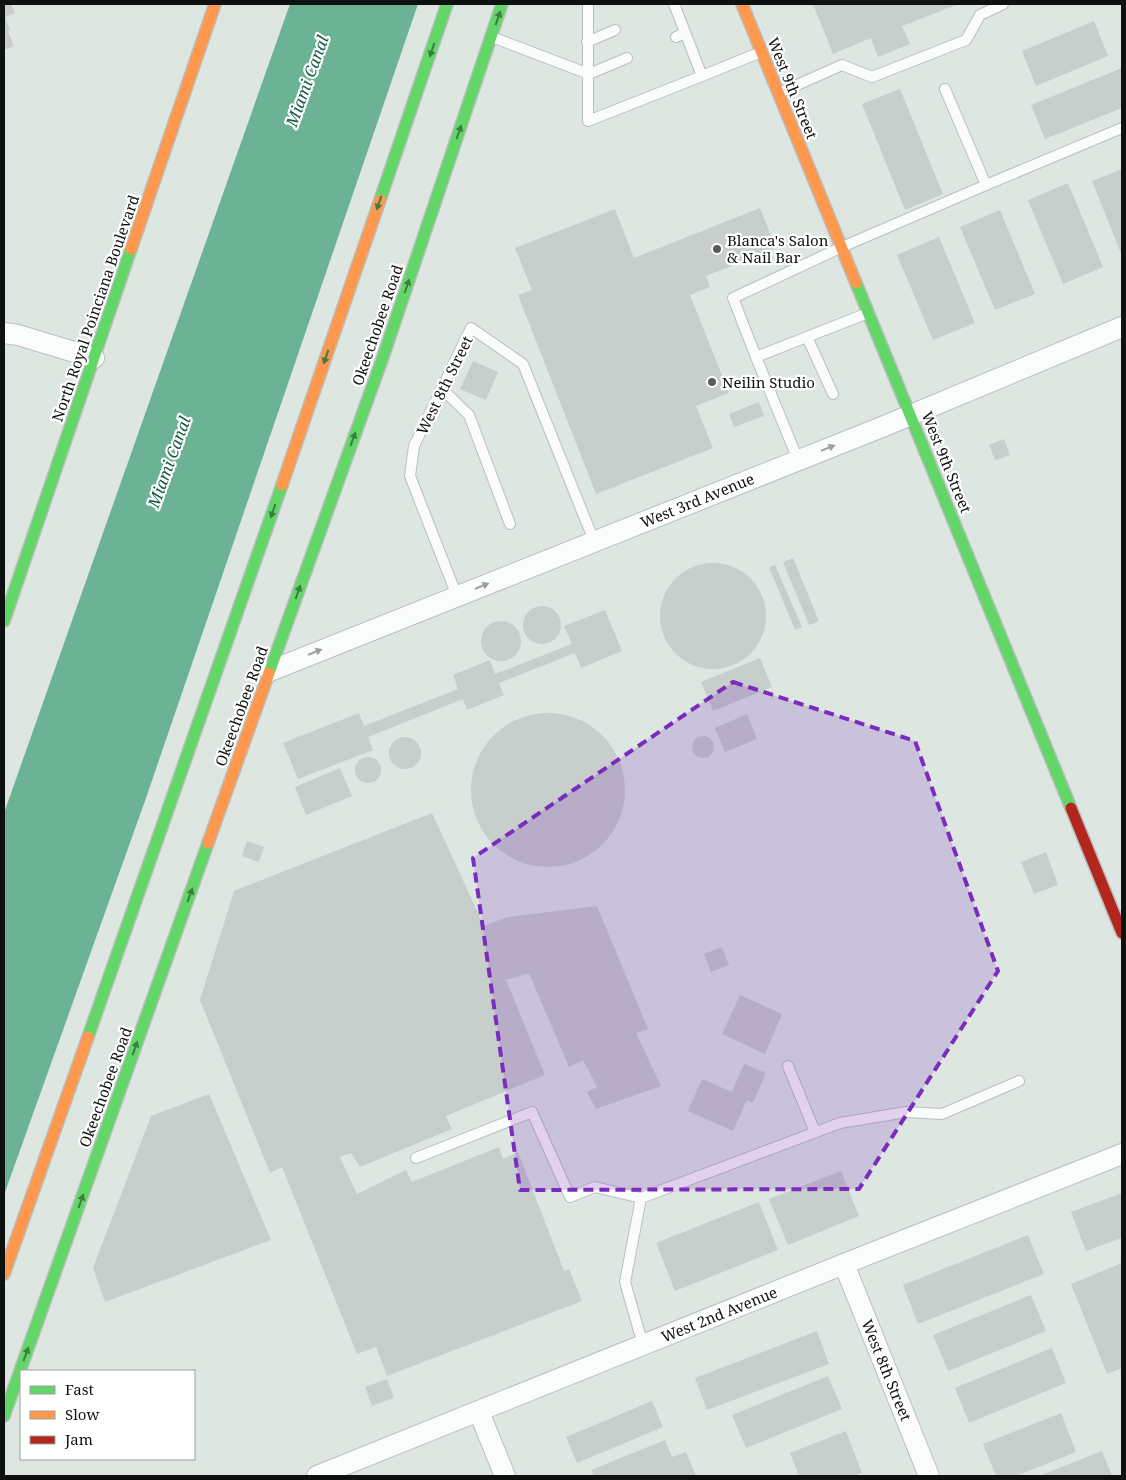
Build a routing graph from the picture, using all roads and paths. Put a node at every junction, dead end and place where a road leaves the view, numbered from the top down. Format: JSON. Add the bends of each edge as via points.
{"nodes":[{"id":1,"x":215,"y":4,"type":"edge"},
{"id":2,"x":448,"y":4,"type":"edge"},
{"id":3,"x":502,"y":4,"type":"edge"},
{"id":4,"x":588,"y":4,"type":"edge"},
{"id":5,"x":742,"y":4,"type":"edge"},
{"id":6,"x":1003,"y":4,"type":"edge"},
{"id":7,"x":671,"y":5,"type":"edge"},
{"id":8,"x":615,"y":30,"type":"dead end"},
{"id":9,"x":491,"y":36,"type":"junction"},
{"id":10,"x":587,"y":42,"type":"junction"},
{"id":11,"x":762,"y":52,"type":"junction"},
{"id":12,"x":627,"y":58,"type":"dead end"},
{"id":13,"x":589,"y":74,"type":"junction"},
{"id":14,"x":702,"y":76,"type":"junction"},
{"id":15,"x":945,"y":88,"type":"dead end"},
{"id":16,"x":779,"y":93,"type":"junction"},
{"id":17,"x":1122,"y":128,"type":"edge"},
{"id":18,"x":986,"y":184,"type":"junction"},
{"id":19,"x":842,"y":247,"type":"junction"},
{"id":20,"x":869,"y":313,"type":"junction"},
{"id":21,"x":1122,"y":327,"type":"edge"},
{"id":22,"x":4,"y":333,"type":"edge"},
{"id":23,"x":807,"y":336,"type":"junction"},
{"id":24,"x":756,"y":357,"type":"junction"},
{"id":25,"x":94,"y":358,"type":"junction"},
{"id":26,"x":442,"y":389,"type":"junction"},
{"id":27,"x":833,"y":394,"type":"dead end"},
{"id":28,"x":911,"y":415,"type":"junction"},
{"id":29,"x":798,"y":460,"type":"junction"},
{"id":30,"x":510,"y":524,"type":"dead end"},
{"id":31,"x":594,"y":541,"type":"junction"},
{"id":32,"x":456,"y":596,"type":"junction"},
{"id":33,"x":8,"y":597,"type":"edge"},
{"id":34,"x":4,"y":621,"type":"edge"},
{"id":35,"x":270,"y":670,"type":"junction"},
{"id":36,"x":1122,"y":933,"type":"edge"},
{"id":37,"x":788,"y":1066,"type":"dead end"},
{"id":38,"x":1019,"y":1082,"type":"dead end"},
{"id":39,"x":815,"y":1132,"type":"junction"},
{"id":40,"x":1122,"y":1154,"type":"edge"},
{"id":41,"x":416,"y":1158,"type":"dead end"},
{"id":42,"x":641,"y":1198,"type":"junction"},
{"id":43,"x":844,"y":1264,"type":"junction"},
{"id":44,"x":4,"y":1274,"type":"edge"},
{"id":45,"x":643,"y":1345,"type":"junction"},
{"id":46,"x":20,"y":1370,"type":"edge"},
{"id":47,"x":20,"y":1371,"type":"edge"},
{"id":48,"x":479,"y":1412,"type":"junction"},
{"id":49,"x":4,"y":1416,"type":"edge"},
{"id":50,"x":347,"y":1471,"type":"edge"},
{"id":51,"x":317,"y":1476,"type":"edge"},
{"id":52,"x":505,"y":1476,"type":"edge"},
{"id":53,"x":929,"y":1476,"type":"edge"}],
"edges":[{"from":1,"to":25,"type":"main road","name":"North Royal Poinciana Boulevard"},
{"from":2,"to":44,"type":"main road","one_way":true},
{"from":9,"to":3,"type":"main road","name":"Okeechobee Road","one_way":true},
{"from":4,"to":10,"type":"lane"},
{"from":5,"to":11,"type":"main road","name":"West 9th Street"},
{"from":6,"to":16,"type":"lane","via":[[980,15],[966,40],[872,77],[842,65]]},
{"from":7,"to":14,"type":"lane","via":[[681,35]]},
{"from":8,"to":10,"type":"lane"},
{"from":9,"to":13,"type":"lane"},
{"from":35,"to":9,"type":"main road","name":"Okeechobee Road","one_way":true,"via":[[383,357]]},
{"from":10,"to":13,"type":"lane"},
{"from":11,"to":14,"type":"lane"},
{"from":11,"to":16,"type":"main road","name":"West 9th Street"},
{"from":12,"to":13,"type":"lane"},
{"from":13,"to":14,"type":"lane","via":[[588,121]]},
{"from":15,"to":18,"type":"lane"},
{"from":16,"to":19,"type":"main road","name":"West 9th Street"},
{"from":17,"to":18,"type":"lane"},
{"from":18,"to":19,"type":"lane"},
{"from":19,"to":20,"type":"main road","name":"West 9th Street"},
{"from":19,"to":24,"type":"lane","via":[[733,298]]},
{"from":20,"to":23,"type":"lane"},
{"from":20,"to":28,"type":"main road","name":"West 9th Street"},
{"from":21,"to":28,"type":"street","name":"West 3rd Avenue"},
{"from":22,"to":25,"type":"street"},
{"from":23,"to":24,"type":"lane"},
{"from":23,"to":27,"type":"lane"},
{"from":24,"to":29,"type":"lane"},
{"from":25,"to":33,"type":"main road","name":"North Royal Poinciana Boulevard"},
{"from":26,"to":30,"type":"lane","via":[[469,415]]},
{"from":26,"to":31,"type":"lane","name":"West 8th Street","via":[[471,328],[523,364]]},
{"from":26,"to":32,"type":"lane","name":"West 8th Street","via":[[414,446],[410,476]]},
{"from":29,"to":28,"type":"street","name":"West 3rd Avenue","one_way":true},
{"from":28,"to":36,"type":"main road","name":"West 9th Street"},
{"from":29,"to":31,"type":"street","name":"West 3rd Avenue"},
{"from":32,"to":31,"type":"street","name":"West 3rd Avenue","one_way":true},
{"from":35,"to":32,"type":"street","name":"West 3rd Avenue","one_way":true},
{"from":33,"to":34,"type":"main road","name":"North Royal Poinciana Boulevard"},
{"from":46,"to":35,"type":"main road","name":"Okeechobee Road","one_way":true},
{"from":37,"to":39,"type":"lane"},
{"from":38,"to":39,"type":"lane","via":[[942,1114],[906,1112],[840,1123]]},
{"from":39,"to":42,"type":"lane"},
{"from":40,"to":43,"type":"street","name":"West 2nd Avenue"},
{"from":41,"to":42,"type":"lane","via":[[532,1112],[570,1197],[595,1187]]},
{"from":42,"to":45,"type":"lane","via":[[625,1282]]},
{"from":43,"to":45,"type":"street","name":"West 2nd Avenue"},
{"from":43,"to":53,"type":"street","name":"West 8th Street"},
{"from":45,"to":48,"type":"street","name":"West 2nd Avenue"},
{"from":49,"to":47,"type":"main road","name":"Okeechobee Road","one_way":true},
{"from":48,"to":50,"type":"street","name":"West 2nd Avenue"},
{"from":48,"to":52,"type":"street"},
{"from":50,"to":51,"type":"street","name":"West 2nd Avenue"}]}
